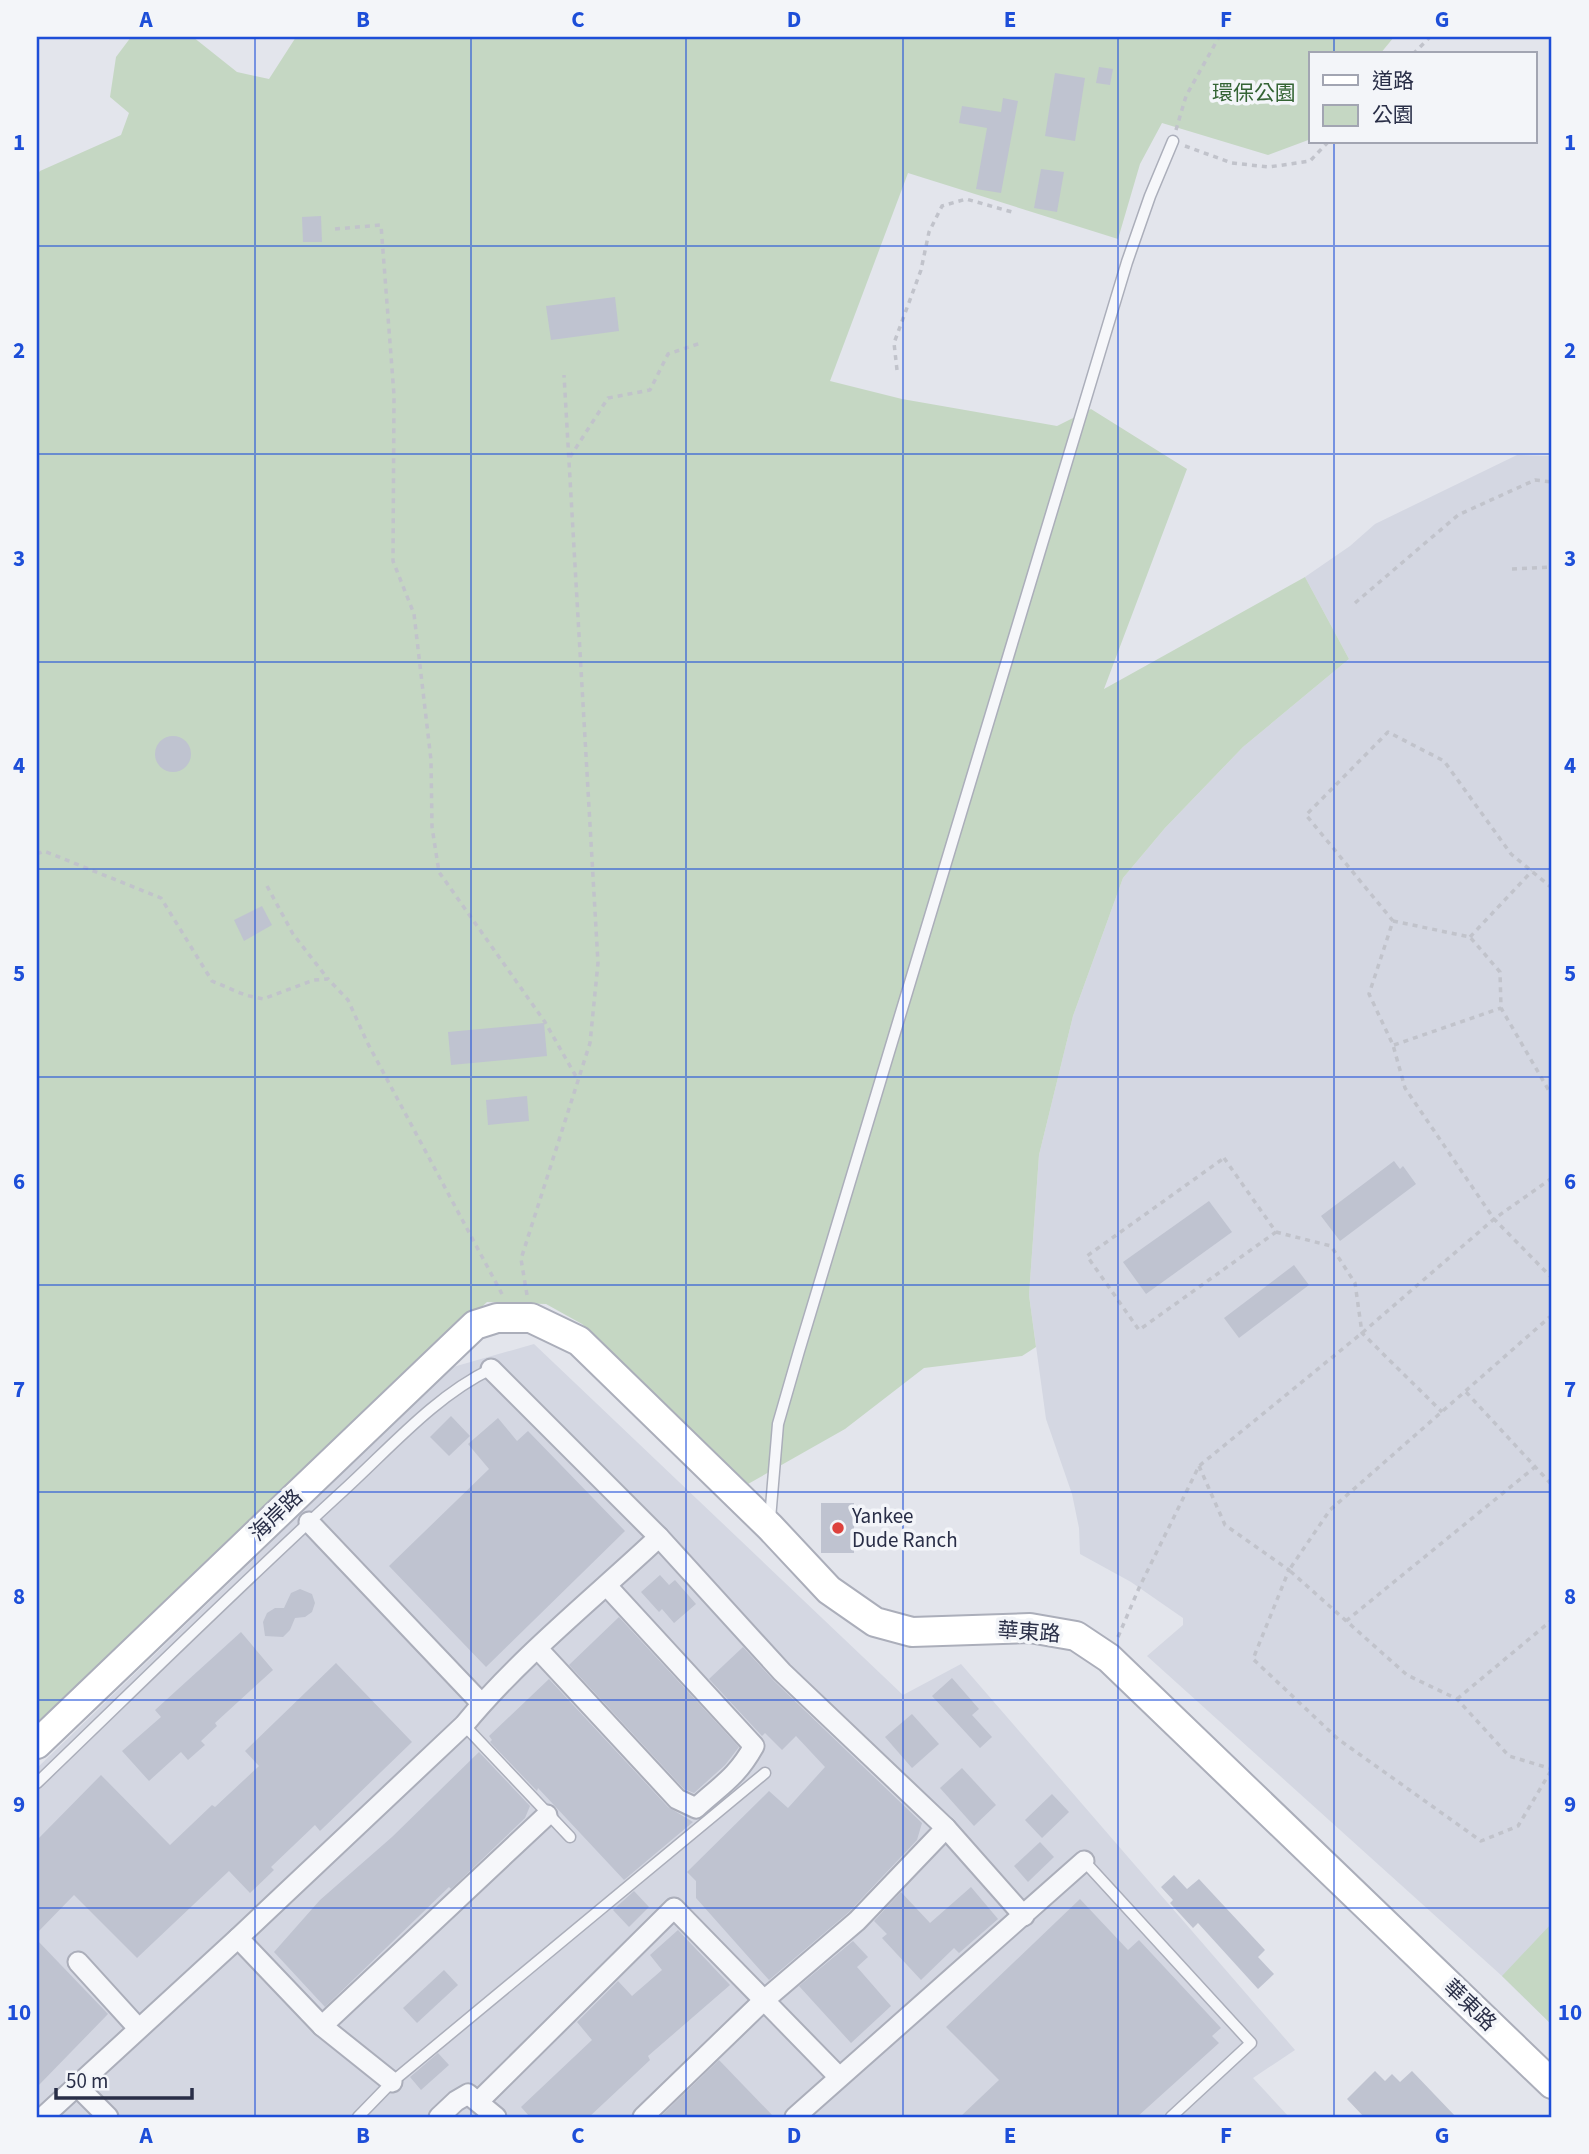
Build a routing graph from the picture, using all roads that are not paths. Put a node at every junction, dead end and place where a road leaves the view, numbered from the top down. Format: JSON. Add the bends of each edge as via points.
{"nodes":[{"id":1,"x":1173,"y":141,"type":"road end"},
{"id":2,"x":531,"y":1318,"type":"joint"},
{"id":3,"x":491,"y":1369,"type":"joint"},
{"id":4,"x":309,"y":1522,"type":"junction"},
{"id":5,"x":769,"y":1527,"type":"junction"},
{"id":6,"x":659,"y":1537,"type":"junction"},
{"id":7,"x":607,"y":1586,"type":"junction"},
{"id":8,"x":538,"y":1649,"type":"junction"},
{"id":9,"x":481,"y":1703,"type":"junction"},
{"id":10,"x":464,"y":1725,"type":"junction"},
{"id":11,"x":37,"y":1744,"type":"edge"},
{"id":12,"x":765,"y":1773,"type":"dead end"},
{"id":13,"x":37,"y":1783,"type":"edge"},
{"id":14,"x":547,"y":1815,"type":"junction"},
{"id":15,"x":947,"y":1828,"type":"junction"},
{"id":16,"x":570,"y":1837,"type":"dead end"},
{"id":17,"x":1084,"y":1861,"type":"joint"},
{"id":18,"x":1024,"y":1916,"type":"junction"},
{"id":19,"x":238,"y":1938,"type":"junction"},
{"id":20,"x":78,"y":1962,"type":"dead end"},
{"id":21,"x":762,"y":2002,"type":"junction"},
{"id":22,"x":322,"y":2026,"type":"junction"},
{"id":23,"x":138,"y":2028,"type":"junction"},
{"id":24,"x":839,"y":2077,"type":"junction"},
{"id":25,"x":392,"y":2082,"type":"junction"},
{"id":26,"x":1552,"y":2084,"type":"edge"},
{"id":27,"x":77,"y":2086,"type":"junction"},
{"id":28,"x":479,"y":2101,"type":"junction"},
{"id":29,"x":43,"y":2117,"type":"edge"},
{"id":30,"x":108,"y":2117,"type":"edge"},
{"id":31,"x":358,"y":2117,"type":"edge"},
{"id":32,"x":439,"y":2117,"type":"edge"},
{"id":33,"x":496,"y":2117,"type":"edge"},
{"id":34,"x":643,"y":2117,"type":"edge"},
{"id":35,"x":795,"y":2117,"type":"edge"},
{"id":36,"x":1171,"y":2117,"type":"edge"}],
"edges":[{"from":1,"to":5,"type":"lane","via":[[1127,262],[799,1350],[778,1424]]},
{"from":2,"to":5,"type":"main road","name":"華東路","via":[[579,1341]]},
{"from":2,"to":11,"type":"main road","name":"海岸路","via":[[497,1318],[475,1325]]},
{"from":3,"to":4,"type":"lane","via":[[427,1413]]},
{"from":3,"to":6,"type":"street"},
{"from":4,"to":9,"type":"street"},
{"from":4,"to":13,"type":"lane"},
{"from":5,"to":26,"type":"main road","name":"華東路","via":[[829,1590],[875,1622],[912,1632],[1030,1628],[1076,1636],[1109,1658]]},
{"from":6,"to":7,"type":"street"},
{"from":6,"to":15,"type":"street","via":[[782,1672]]},
{"from":7,"to":8,"type":"street"},
{"from":7,"to":8,"type":"street","via":[[754,1746],[730,1780],[696,1808],[677,1799]]},
{"from":8,"to":9,"type":"street"},
{"from":9,"to":10,"type":"street"},
{"from":10,"to":14,"type":"lane"},
{"from":10,"to":19,"type":"street"},
{"from":12,"to":25,"type":"lane"},
{"from":14,"to":16,"type":"lane"},
{"from":14,"to":22,"type":"street"},
{"from":15,"to":18,"type":"street"},
{"from":15,"to":21,"type":"street","via":[[857,1921]]},
{"from":17,"to":18,"type":"street"},
{"from":17,"to":36,"type":"lane","via":[[1251,2043]]},
{"from":18,"to":24,"type":"street"},
{"from":19,"to":22,"type":"street"},
{"from":19,"to":23,"type":"street"},
{"from":20,"to":23,"type":"street"},
{"from":21,"to":24,"type":"street"},
{"from":21,"to":28,"type":"street","via":[[674,1909]]},
{"from":21,"to":34,"type":"street"},
{"from":22,"to":25,"type":"street"},
{"from":23,"to":27,"type":"street"},
{"from":24,"to":35,"type":"street"},
{"from":25,"to":31,"type":"lane"},
{"from":27,"to":29,"type":"street"},
{"from":27,"to":30,"type":"street"},
{"from":28,"to":32,"type":"street","via":[[468,2094]]},
{"from":28,"to":33,"type":"street"}]}
